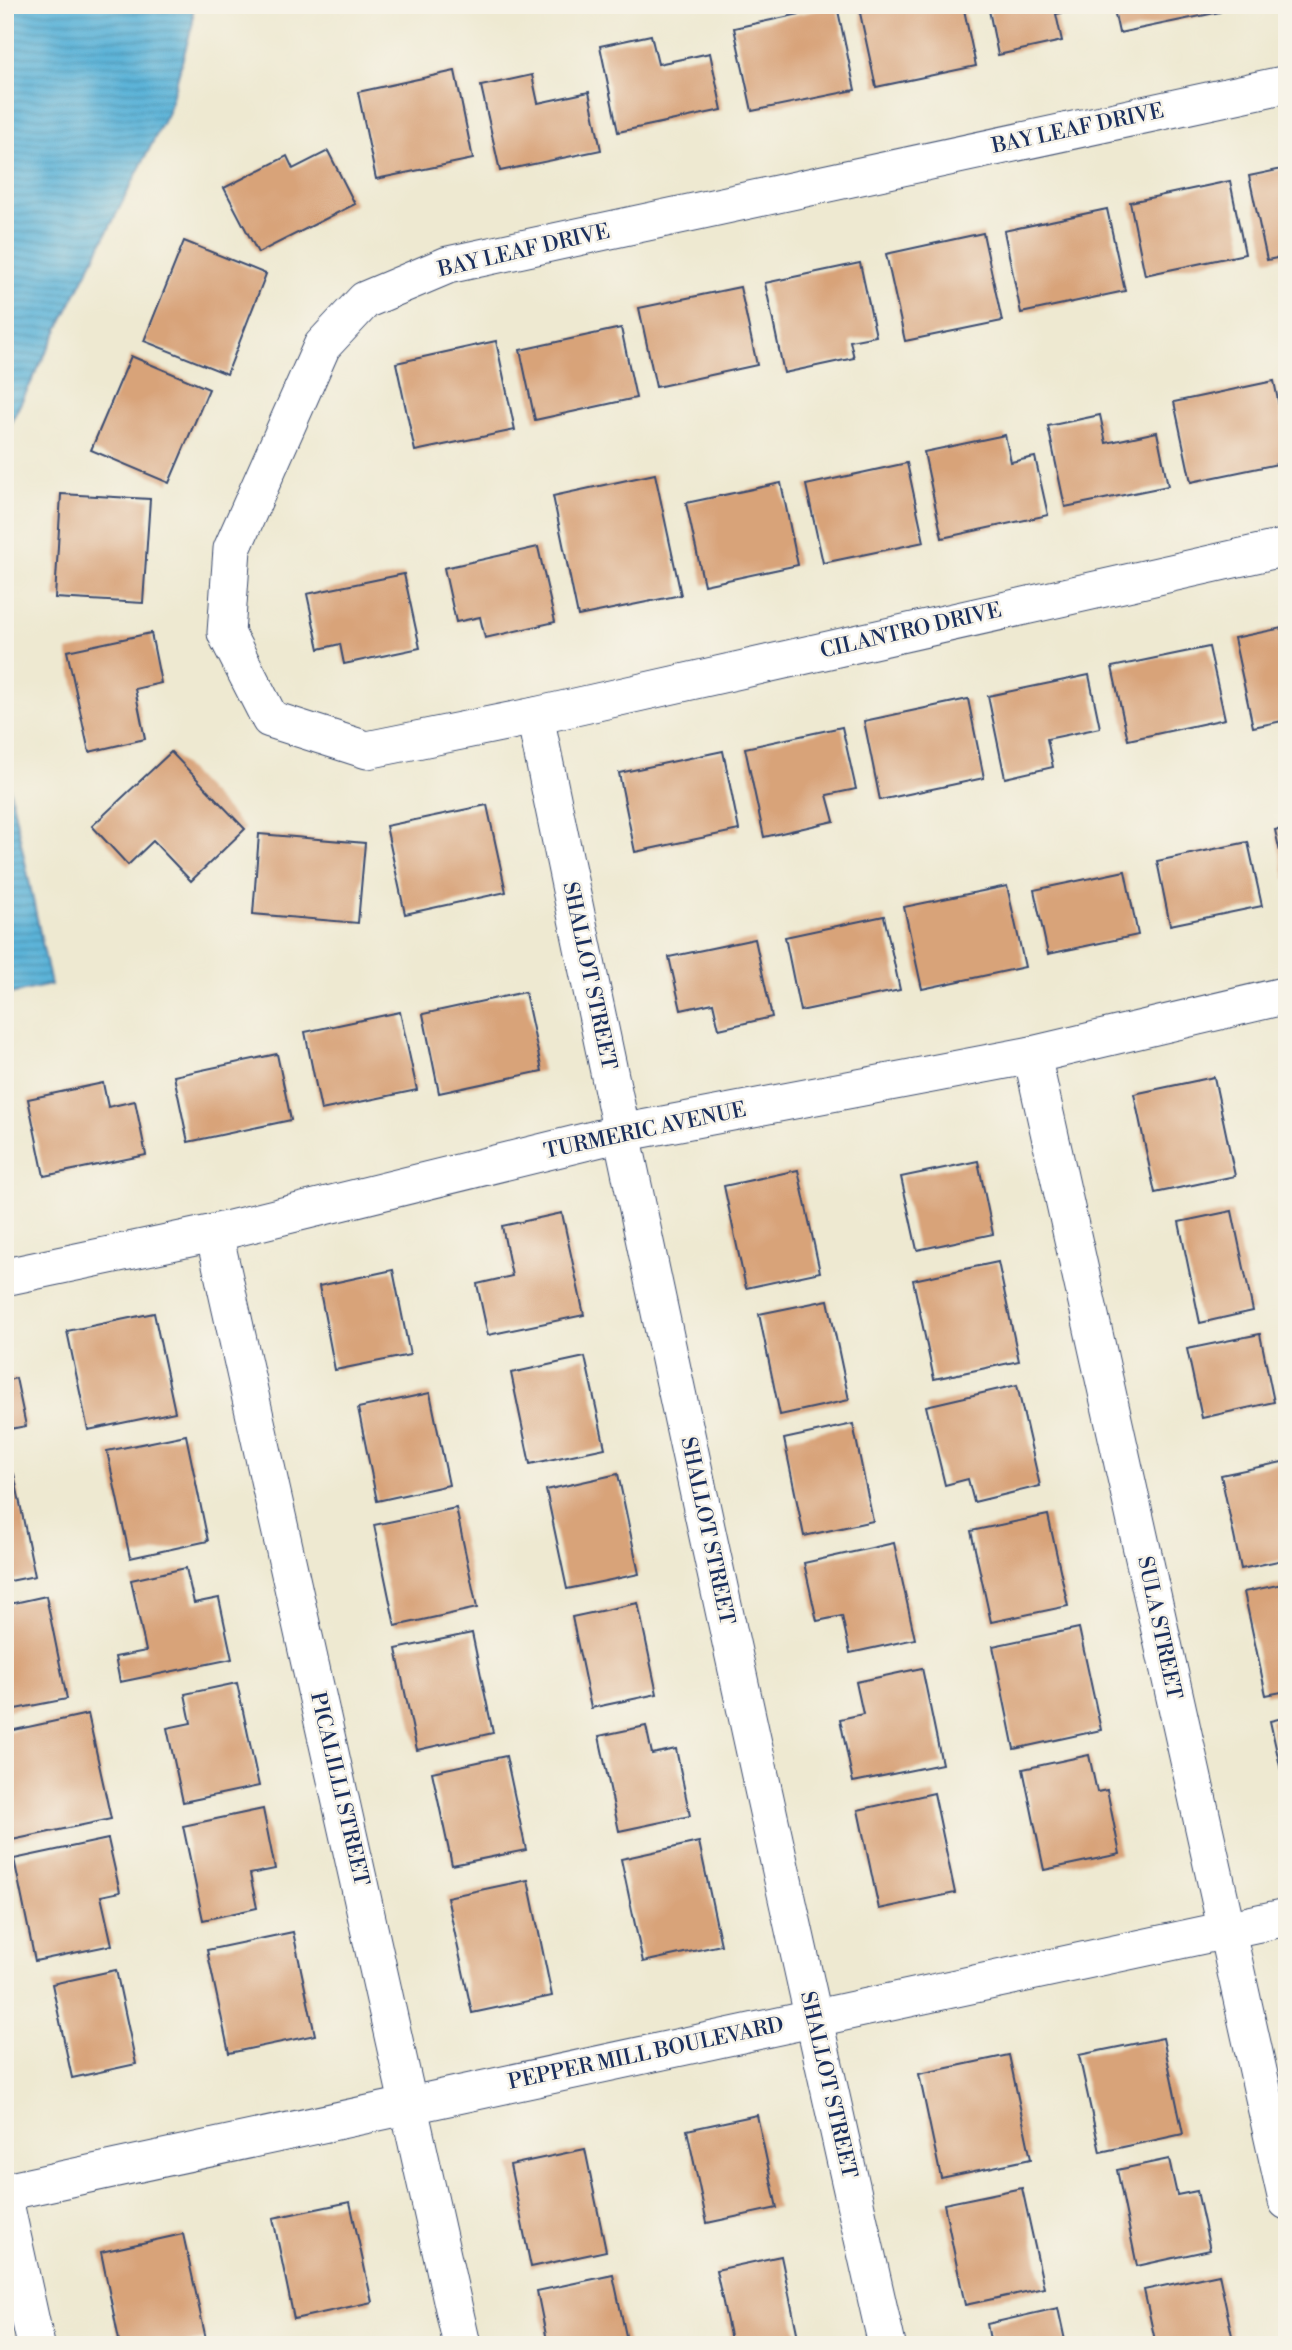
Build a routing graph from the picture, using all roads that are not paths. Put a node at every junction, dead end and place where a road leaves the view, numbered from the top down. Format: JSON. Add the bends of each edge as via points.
{"nodes":[{"id":1,"x":1287,"y":84,"type":"edge"},
{"id":2,"x":1287,"y":547,"type":"edge"},
{"id":3,"x":535,"y":716,"type":"junction"},
{"id":4,"x":1287,"y":995,"type":"edge"},
{"id":5,"x":1032,"y":1055,"type":"junction"},
{"id":6,"x":621,"y":1133,"type":"junction"},
{"id":7,"x":214,"y":1233,"type":"junction"},
{"id":8,"x":5,"y":1278,"type":"edge"},
{"id":9,"x":1287,"y":1917,"type":"edge"},
{"id":10,"x":1226,"y":1930,"type":"junction"},
{"id":11,"x":813,"y":2019,"type":"junction"},
{"id":12,"x":409,"y":2104,"type":"junction"},
{"id":13,"x":5,"y":2192,"type":"edge"},
{"id":14,"x":1287,"y":2201,"type":"edge"},
{"id":15,"x":5,"y":2203,"type":"edge"},
{"id":16,"x":36,"y":2345,"type":"edge"},
{"id":17,"x":462,"y":2345,"type":"edge"},
{"id":18,"x":887,"y":2345,"type":"edge"}],
"edges":[{"from":1,"to":3,"type":"street","name":"BAY LEAF DRIVE","via":[[448,265],[365,300],[322,346],[232,549],[226,633],[270,719],[367,750]]},
{"from":2,"to":3,"type":"street","name":"CILANTRO DRIVE"},
{"from":3,"to":6,"type":"street","name":"SHALLOT STREET"},
{"from":4,"to":5,"type":"street","name":"TURMERIC AVENUE"},
{"from":5,"to":6,"type":"street","name":"TURMERIC AVENUE"},
{"from":5,"to":10,"type":"street","name":"SULA STREET"},
{"from":6,"to":7,"type":"street","name":"TURMERIC AVENUE"},
{"from":6,"to":11,"type":"street","name":"SHALLOT STREET"},
{"from":7,"to":8,"type":"street","name":"TURMERIC AVENUE"},
{"from":7,"to":12,"type":"street","name":"PICALILLI STREET"},
{"from":9,"to":10,"type":"street","name":"PEPPER MILL BOULEVARD"},
{"from":10,"to":11,"type":"street","name":"PEPPER MILL BOULEVARD"},
{"from":10,"to":14,"type":"street","name":"SULA STREET"},
{"from":11,"to":12,"type":"street","name":"PEPPER MILL BOULEVARD"},
{"from":11,"to":18,"type":"street","name":"SHALLOT STREET"},
{"from":12,"to":13,"type":"street","name":"PEPPER MILL BOULEVARD"},
{"from":12,"to":17,"type":"street","name":"PICALILLI STREET"},
{"from":15,"to":16,"type":"street"}]}
